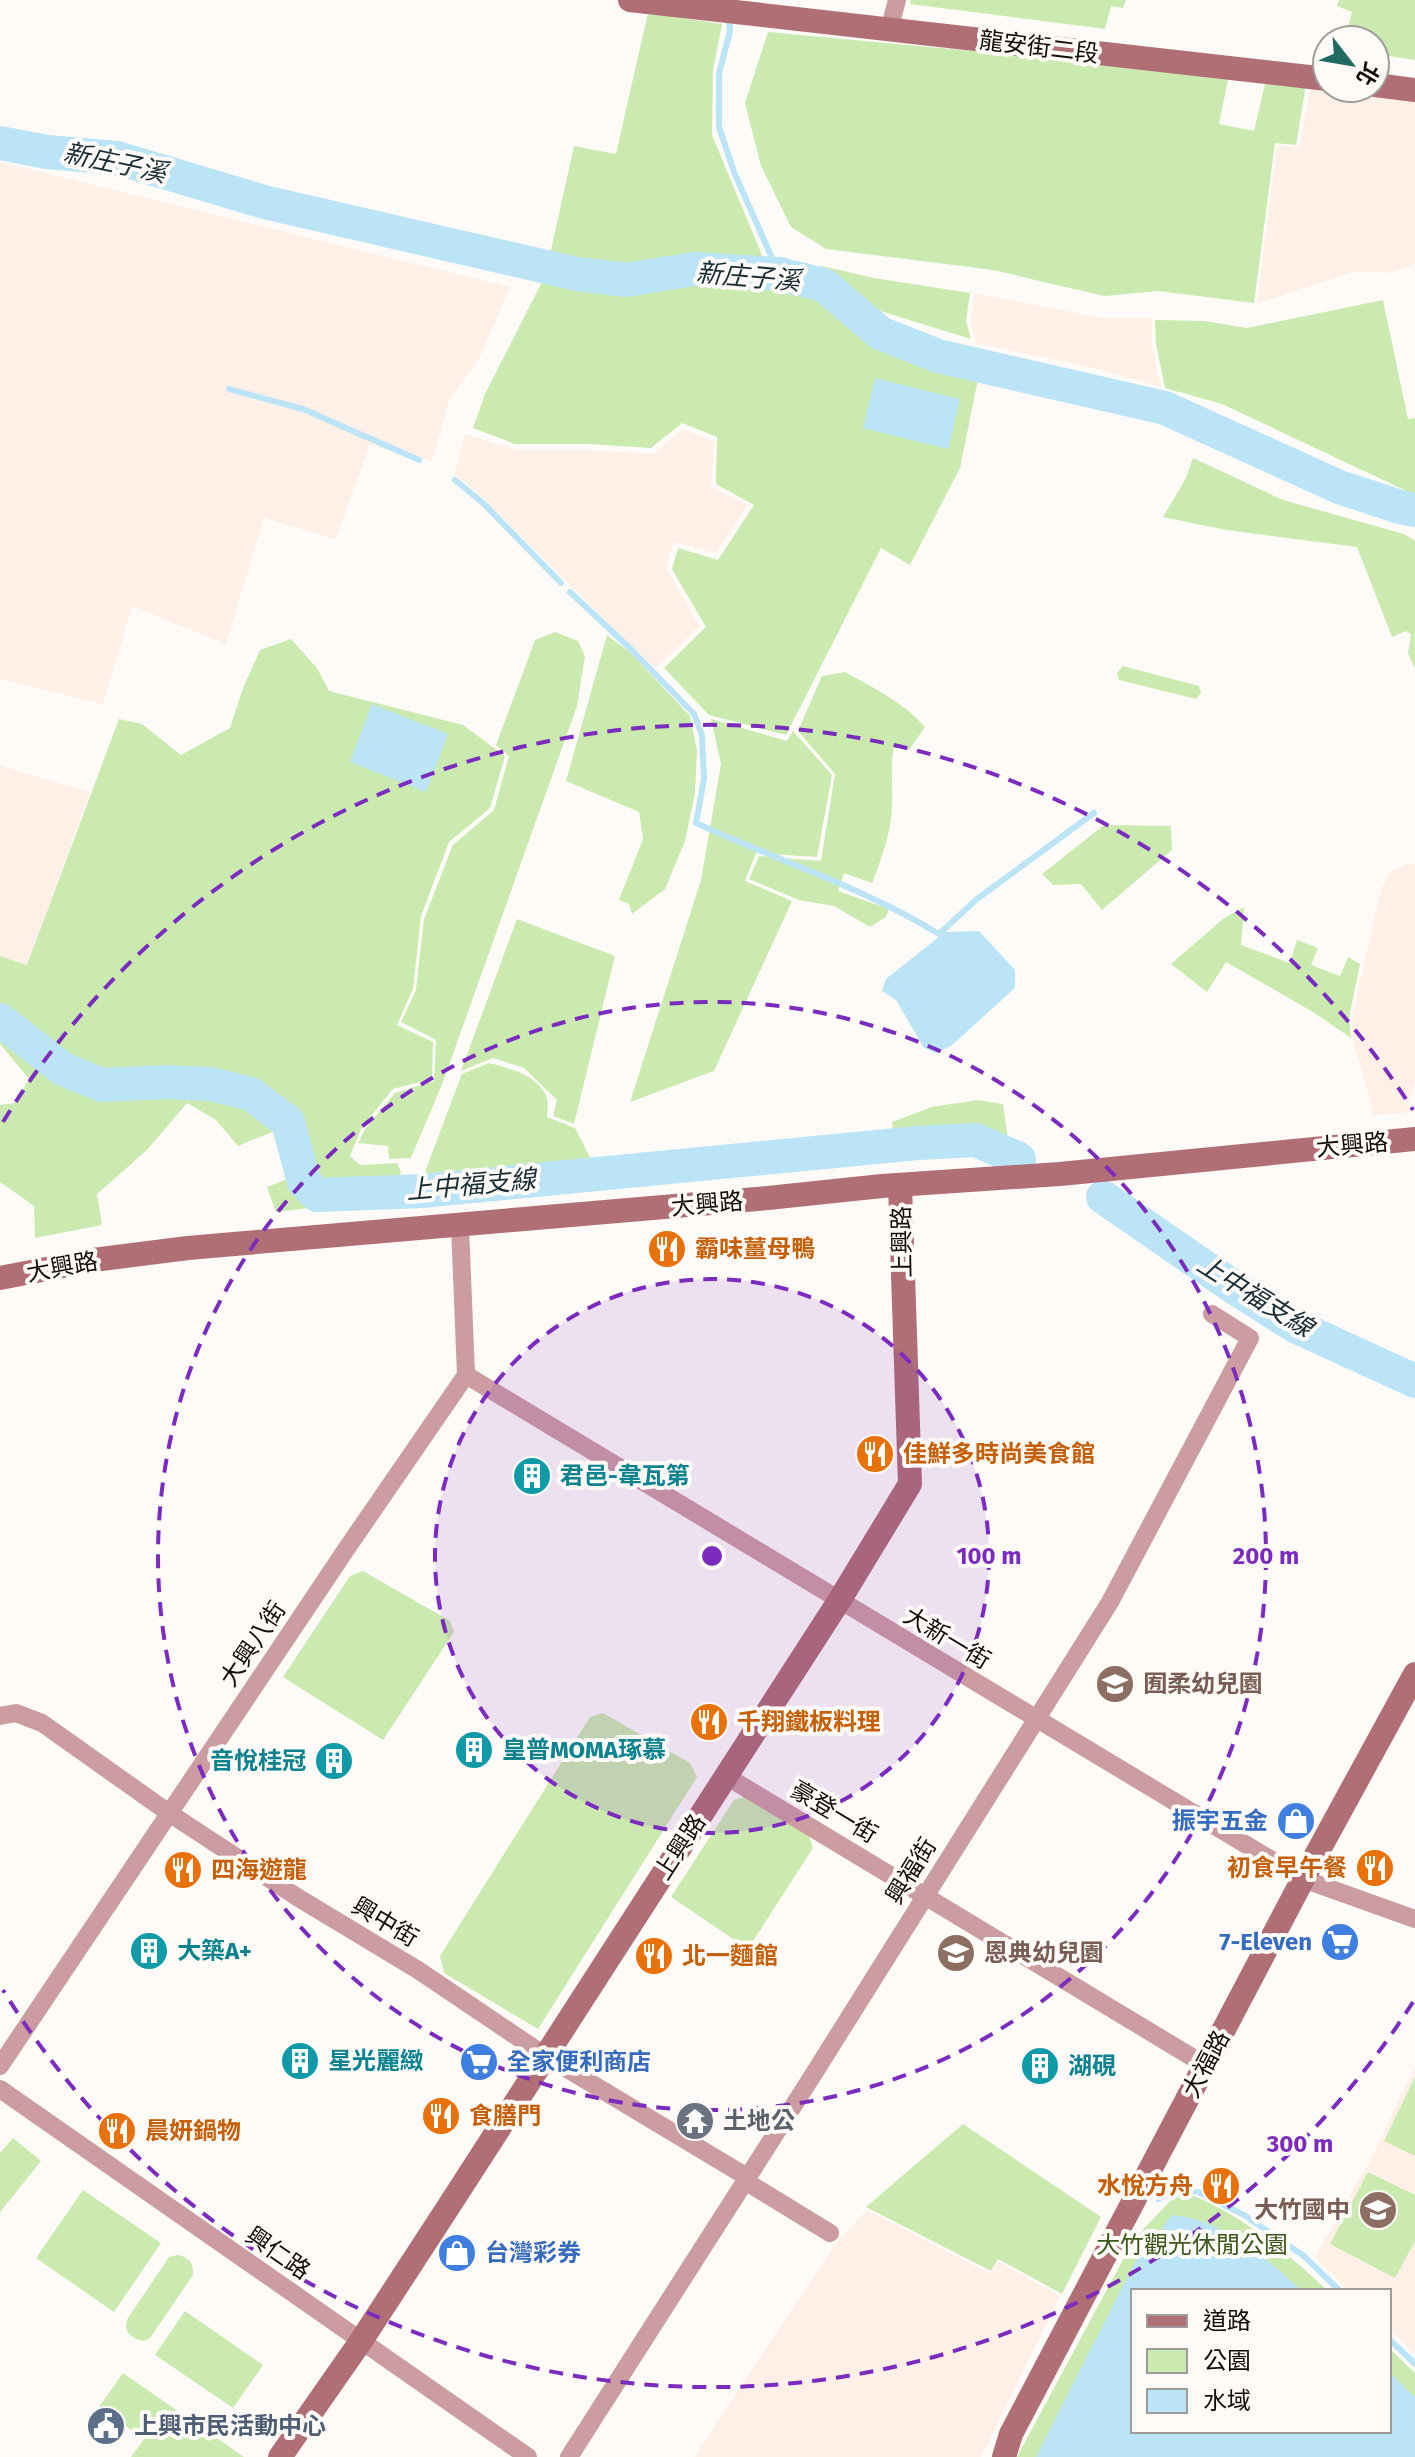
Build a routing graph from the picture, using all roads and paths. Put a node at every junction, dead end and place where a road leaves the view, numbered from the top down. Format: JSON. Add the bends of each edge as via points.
{"nodes":[{"id":1,"x":630,"y":0,"type":"edge"},
{"id":2,"x":897,"y":0,"type":"edge"},
{"id":3,"x":889,"y":30,"type":"junction"},
{"id":4,"x":1311,"y":77,"type":"edge"},
{"id":5,"x":1391,"y":87,"type":"edge"},
{"id":6,"x":1415,"y":90,"type":"edge"},
{"id":7,"x":1415,"y":1139,"type":"edge"},
{"id":8,"x":900,"y":1185,"type":"junction"},
{"id":9,"x":460,"y":1226,"type":"junction"},
{"id":10,"x":0,"y":1278,"type":"edge"},
{"id":11,"x":1212,"y":1314,"type":"dead end"},
{"id":12,"x":466,"y":1375,"type":"junction"},
{"id":13,"x":839,"y":1601,"type":"junction"},
{"id":14,"x":1415,"y":1674,"type":"edge"},
{"id":15,"x":0,"y":1716,"type":"edge"},
{"id":16,"x":1036,"y":1719,"type":"junction"},
{"id":17,"x":726,"y":1776,"type":"junction"},
{"id":18,"x":169,"y":1813,"type":"junction"},
{"id":19,"x":1303,"y":1879,"type":"junction"},
{"id":20,"x":925,"y":1895,"type":"junction"},
{"id":21,"x":1415,"y":1919,"type":"edge"},
{"id":22,"x":544,"y":2055,"type":"junction"},
{"id":23,"x":1205,"y":2065,"type":"junction"},
{"id":24,"x":0,"y":2066,"type":"edge"},
{"id":25,"x":0,"y":2089,"type":"edge"},
{"id":26,"x":746,"y":2179,"type":"junction"},
{"id":27,"x":830,"y":2233,"type":"dead end"},
{"id":28,"x":361,"y":2341,"type":"junction"},
{"id":29,"x":280,"y":2457,"type":"edge"},
{"id":30,"x":528,"y":2457,"type":"edge"},
{"id":31,"x":569,"y":2457,"type":"edge"},
{"id":32,"x":1004,"y":2457,"type":"edge"}],
"edges":[{"from":1,"to":3,"type":"street","name":"龍安街二段"},
{"from":2,"to":3,"type":"street"},
{"from":3,"to":4,"type":"street","name":"龍安街二段"},
{"from":5,"to":6,"type":"street"},
{"from":7,"to":8,"type":"street","name":"大興路"},
{"from":8,"to":9,"type":"street","name":"大興路"},
{"from":8,"to":13,"type":"street","name":"上興路","via":[[910,1484]]},
{"from":9,"to":10,"type":"street","name":"大興路","via":[[188,1248]]},
{"from":9,"to":12,"type":"street"},
{"from":11,"to":16,"type":"street","name":"興福街","via":[[1250,1338],[1132,1563]]},
{"from":12,"to":13,"type":"street","name":"大新一街"},
{"from":12,"to":18,"type":"street","name":"大興八街"},
{"from":13,"to":16,"type":"street","name":"大新一街"},
{"from":13,"to":17,"type":"street","name":"上興路"},
{"from":14,"to":19,"type":"street","name":"大福路"},
{"from":15,"to":18,"type":"street","name":"興中街","via":[[16,1713],[42,1723]]},
{"from":16,"to":19,"type":"street","name":"大新一街"},
{"from":16,"to":20,"type":"street","name":"興福街"},
{"from":17,"to":20,"type":"street","name":"豪登一街"},
{"from":17,"to":22,"type":"street","name":"上興路"},
{"from":18,"to":22,"type":"street","name":"興中街"},
{"from":18,"to":24,"type":"street","name":"大興八街"},
{"from":19,"to":21,"type":"street","name":"大新一街"},
{"from":19,"to":23,"type":"street","name":"大福路"},
{"from":20,"to":23,"type":"street","name":"豪登一街"},
{"from":20,"to":26,"type":"street","name":"興福街"},
{"from":22,"to":26,"type":"street","name":"興中街"},
{"from":22,"to":28,"type":"street","name":"上興路"},
{"from":23,"to":32,"type":"street","name":"大福路","via":[[1011,2434]]},
{"from":25,"to":28,"type":"street","name":"興仁路"},
{"from":26,"to":27,"type":"street","name":"興中街"},
{"from":26,"to":31,"type":"street","name":"興福街"},
{"from":28,"to":29,"type":"street","name":"上興路"},
{"from":28,"to":30,"type":"street","name":"興仁路"}]}
